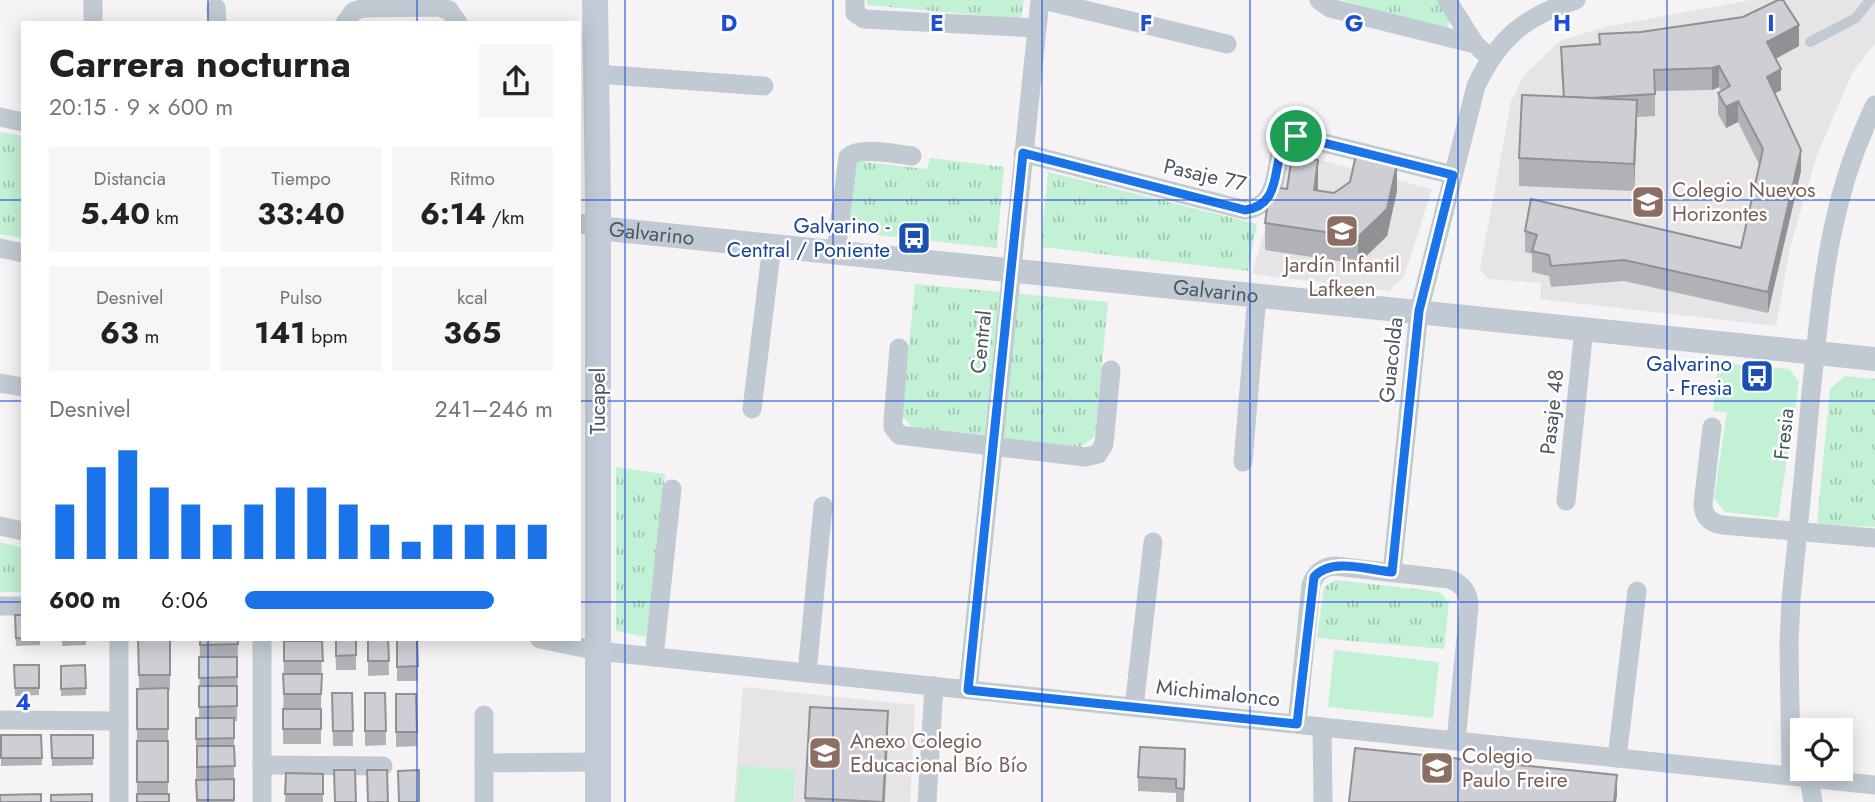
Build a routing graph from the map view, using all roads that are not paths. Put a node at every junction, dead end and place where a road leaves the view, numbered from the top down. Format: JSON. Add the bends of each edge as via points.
{"nodes":[{"id":1,"x":93,"y":0,"type":"edge"},
{"id":2,"x":595,"y":0,"type":"edge"},
{"id":3,"x":855,"y":0,"type":"edge"},
{"id":4,"x":1042,"y":0,"type":"edge"},
{"id":5,"x":1319,"y":0,"type":"edge"},
{"id":6,"x":1447,"y":0,"type":"edge"},
{"id":7,"x":1576,"y":0,"type":"edge"},
{"id":8,"x":1870,"y":0,"type":"edge"},
{"id":9,"x":348,"y":18,"type":"edge"},
{"id":10,"x":93,"y":21,"type":"edge"},
{"id":11,"x":457,"y":21,"type":"edge"},
{"id":12,"x":1037,"y":28,"type":"junction"},
{"id":13,"x":1810,"y":42,"type":"dead end"},
{"id":14,"x":1227,"y":44,"type":"dead end"},
{"id":15,"x":1475,"y":44,"type":"junction"},
{"id":16,"x":1490,"y":58,"type":"junction"},
{"id":17,"x":596,"y":74,"type":"junction"},
{"id":18,"x":764,"y":86,"type":"dead end"},
{"id":19,"x":1875,"y":105,"type":"edge"},
{"id":20,"x":0,"y":117,"type":"edge"},
{"id":21,"x":21,"y":122,"type":"edge"},
{"id":22,"x":1023,"y":153,"type":"junction"},
{"id":23,"x":912,"y":156,"type":"dead end"},
{"id":24,"x":1453,"y":175,"type":"junction"},
{"id":25,"x":589,"y":225,"type":"edge"},
{"id":26,"x":772,"y":246,"type":"junction"},
{"id":27,"x":0,"y":248,"type":"edge"},
{"id":28,"x":836,"y":252,"type":"junction"},
{"id":29,"x":21,"y":253,"type":"edge"},
{"id":30,"x":1011,"y":270,"type":"junction"},
{"id":31,"x":1257,"y":295,"type":"junction"},
{"id":32,"x":1419,"y":311,"type":"junction"},
{"id":33,"x":1584,"y":328,"type":"junction"},
{"id":34,"x":899,"y":348,"type":"dead end"},
{"id":35,"x":1815,"y":353,"type":"junction"},
{"id":36,"x":1875,"y":359,"type":"edge"},
{"id":37,"x":1111,"y":370,"type":"dead end"},
{"id":38,"x":0,"y":383,"type":"edge"},
{"id":39,"x":21,"y":387,"type":"edge"},
{"id":40,"x":752,"y":409,"type":"dead end"},
{"id":41,"x":1712,"y":427,"type":"dead end"},
{"id":42,"x":993,"y":447,"type":"junction"},
{"id":43,"x":1243,"y":462,"type":"dead end"},
{"id":44,"x":672,"y":489,"type":"dead end"},
{"id":45,"x":1566,"y":501,"type":"dead end"},
{"id":46,"x":823,"y":506,"type":"dead end"},
{"id":47,"x":0,"y":526,"type":"edge"},
{"id":48,"x":21,"y":531,"type":"edge"},
{"id":49,"x":1797,"y":532,"type":"junction"},
{"id":50,"x":1875,"y":538,"type":"edge"},
{"id":51,"x":1153,"y":542,"type":"dead end"},
{"id":52,"x":1392,"y":572,"type":"junction"},
{"id":53,"x":1637,"y":591,"type":"dead end"},
{"id":54,"x":0,"y":606,"type":"edge"},
{"id":55,"x":21,"y":606,"type":"edge"},
{"id":56,"x":120,"y":641,"type":"edge"},
{"id":57,"x":262,"y":641,"type":"edge"},
{"id":58,"x":550,"y":641,"type":"edge"},
{"id":59,"x":598,"y":651,"type":"junction"},
{"id":60,"x":654,"y":657,"type":"junction"},
{"id":61,"x":807,"y":673,"type":"junction"},
{"id":62,"x":934,"y":686,"type":"junction"},
{"id":63,"x":968,"y":690,"type":"junction"},
{"id":64,"x":1134,"y":707,"type":"junction"},
{"id":65,"x":484,"y":715,"type":"dead end"},
{"id":66,"x":1795,"y":718,"type":"edge"},
{"id":67,"x":0,"y":720,"type":"edge"},
{"id":68,"x":119,"y":721,"type":"junction"},
{"id":69,"x":1297,"y":724,"type":"junction"},
{"id":70,"x":1322,"y":727,"type":"junction"},
{"id":71,"x":1456,"y":741,"type":"junction"},
{"id":72,"x":1617,"y":758,"type":"junction"},
{"id":73,"x":598,"y":762,"type":"junction"},
{"id":74,"x":484,"y":763,"type":"junction"},
{"id":75,"x":262,"y":765,"type":"junction"},
{"id":76,"x":383,"y":766,"type":"dead end"},
{"id":77,"x":1790,"y":776,"type":"edge"},
{"id":78,"x":1802,"y":781,"type":"edge"},
{"id":79,"x":1838,"y":781,"type":"edge"},
{"id":80,"x":1875,"y":785,"type":"edge"},
{"id":81,"x":119,"y":802,"type":"edge"},
{"id":82,"x":262,"y":802,"type":"edge"},
{"id":83,"x":484,"y":802,"type":"edge"},
{"id":84,"x":598,"y":802,"type":"edge"},
{"id":85,"x":928,"y":802,"type":"edge"},
{"id":86,"x":1323,"y":802,"type":"edge"},
{"id":87,"x":1813,"y":802,"type":"edge"}],
"edges":[{"from":1,"to":10,"type":"street"},
{"from":2,"to":17,"type":"main road","name":"Tucapel"},
{"from":3,"to":12,"type":"street","via":[[855,13],[864,19]]},
{"from":4,"to":12,"type":"street","name":"Central"},
{"from":4,"to":14,"type":"street"},
{"from":5,"to":15,"type":"street","via":[[1330,8]]},
{"from":6,"to":15,"type":"street"},
{"from":7,"to":16,"type":"street","name":"Guacolda","via":[[1525,22]]},
{"from":8,"to":13,"type":"lane","via":[[1856,18]]},
{"from":9,"to":11,"type":"street","via":[[364,8],[438,7],[449,10]]},
{"from":12,"to":22,"type":"street","name":"Central"},
{"from":15,"to":16,"type":"street"},
{"from":16,"to":24,"type":"street","name":"Guacolda","via":[[1476,86]]},
{"from":17,"to":18,"type":"street"},
{"from":17,"to":25,"type":"main road","name":"Tucapel"},
{"from":19,"to":35,"type":"street","name":"Fresia","via":[[1839,197]]},
{"from":20,"to":21,"type":"street"},
{"from":22,"to":24,"type":"street","name":"Pasaje 77","via":[[1245,210],[1260,206],[1272,192],[1290,137]]},
{"from":22,"to":30,"type":"street","name":"Central"},
{"from":23,"to":28,"type":"street","via":[[851,153]]},
{"from":24,"to":32,"type":"street","name":"Guacolda"},
{"from":25,"to":26,"type":"street","name":"Galvarino"},
{"from":25,"to":59,"type":"main road","name":"Tucapel"},
{"from":26,"to":28,"type":"street","name":"Galvarino"},
{"from":26,"to":40,"type":"street"},
{"from":27,"to":29,"type":"street"},
{"from":28,"to":30,"type":"street","name":"Galvarino"},
{"from":30,"to":31,"type":"street","name":"Galvarino"},
{"from":30,"to":42,"type":"street","name":"Central"},
{"from":31,"to":32,"type":"street","name":"Galvarino"},
{"from":31,"to":43,"type":"street"},
{"from":32,"to":33,"type":"street","name":"Galvarino"},
{"from":32,"to":52,"type":"street","name":"Guacolda"},
{"from":33,"to":35,"type":"street","name":"Galvarino"},
{"from":33,"to":45,"type":"street","name":"Pasaje 48"},
{"from":34,"to":42,"type":"street","via":[[892,421],[896,432],[903,437]]},
{"from":35,"to":36,"type":"street","name":"Galvarino"},
{"from":35,"to":49,"type":"street","name":"Fresia"},
{"from":37,"to":42,"type":"street","via":[[1104,444],[1098,454],[1086,457]]},
{"from":38,"to":39,"type":"street"},
{"from":41,"to":49,"type":"street","via":[[1703,504],[1707,518],[1716,524]]},
{"from":42,"to":63,"type":"street","name":"Central"},
{"from":44,"to":60,"type":"street"},
{"from":46,"to":61,"type":"street"},
{"from":47,"to":48,"type":"street"},
{"from":49,"to":50,"type":"street"},
{"from":49,"to":66,"type":"street","name":"Fresia","via":[[1788,643]]},
{"from":51,"to":64,"type":"street"},
{"from":52,"to":69,"type":"street","via":[[1330,566],[1314,577]]},
{"from":52,"to":71,"type":"street","via":[[1450,579],[1468,594]]},
{"from":53,"to":72,"type":"street"},
{"from":54,"to":55,"type":"street"},
{"from":56,"to":68,"type":"street"},
{"from":57,"to":75,"type":"street"},
{"from":58,"to":59,"type":"street"},
{"from":59,"to":60,"type":"street","name":"Michimalonco"},
{"from":59,"to":73,"type":"main road","name":"Tucapel"},
{"from":60,"to":61,"type":"street","name":"Michimalonco"},
{"from":61,"to":62,"type":"street","name":"Michimalonco"},
{"from":62,"to":63,"type":"street","name":"Michimalonco"},
{"from":62,"to":85,"type":"street"},
{"from":63,"to":64,"type":"street","name":"Michimalonco"},
{"from":64,"to":69,"type":"street","name":"Michimalonco"},
{"from":65,"to":74,"type":"street"},
{"from":67,"to":68,"type":"street"},
{"from":68,"to":81,"type":"street"},
{"from":69,"to":70,"type":"street","name":"Michimalonco"},
{"from":70,"to":71,"type":"street","name":"Michimalonco"},
{"from":70,"to":86,"type":"street"},
{"from":71,"to":72,"type":"street","name":"Michimalonco"},
{"from":72,"to":77,"type":"street","name":"Michimalonco"},
{"from":73,"to":74,"type":"street"},
{"from":73,"to":84,"type":"main road","name":"Tucapel"},
{"from":74,"to":83,"type":"street"},
{"from":75,"to":76,"type":"street"},
{"from":75,"to":82,"type":"street"},
{"from":78,"to":87,"type":"street","name":"Fresia"},
{"from":79,"to":80,"type":"street","name":"Michimalonco"}]}
